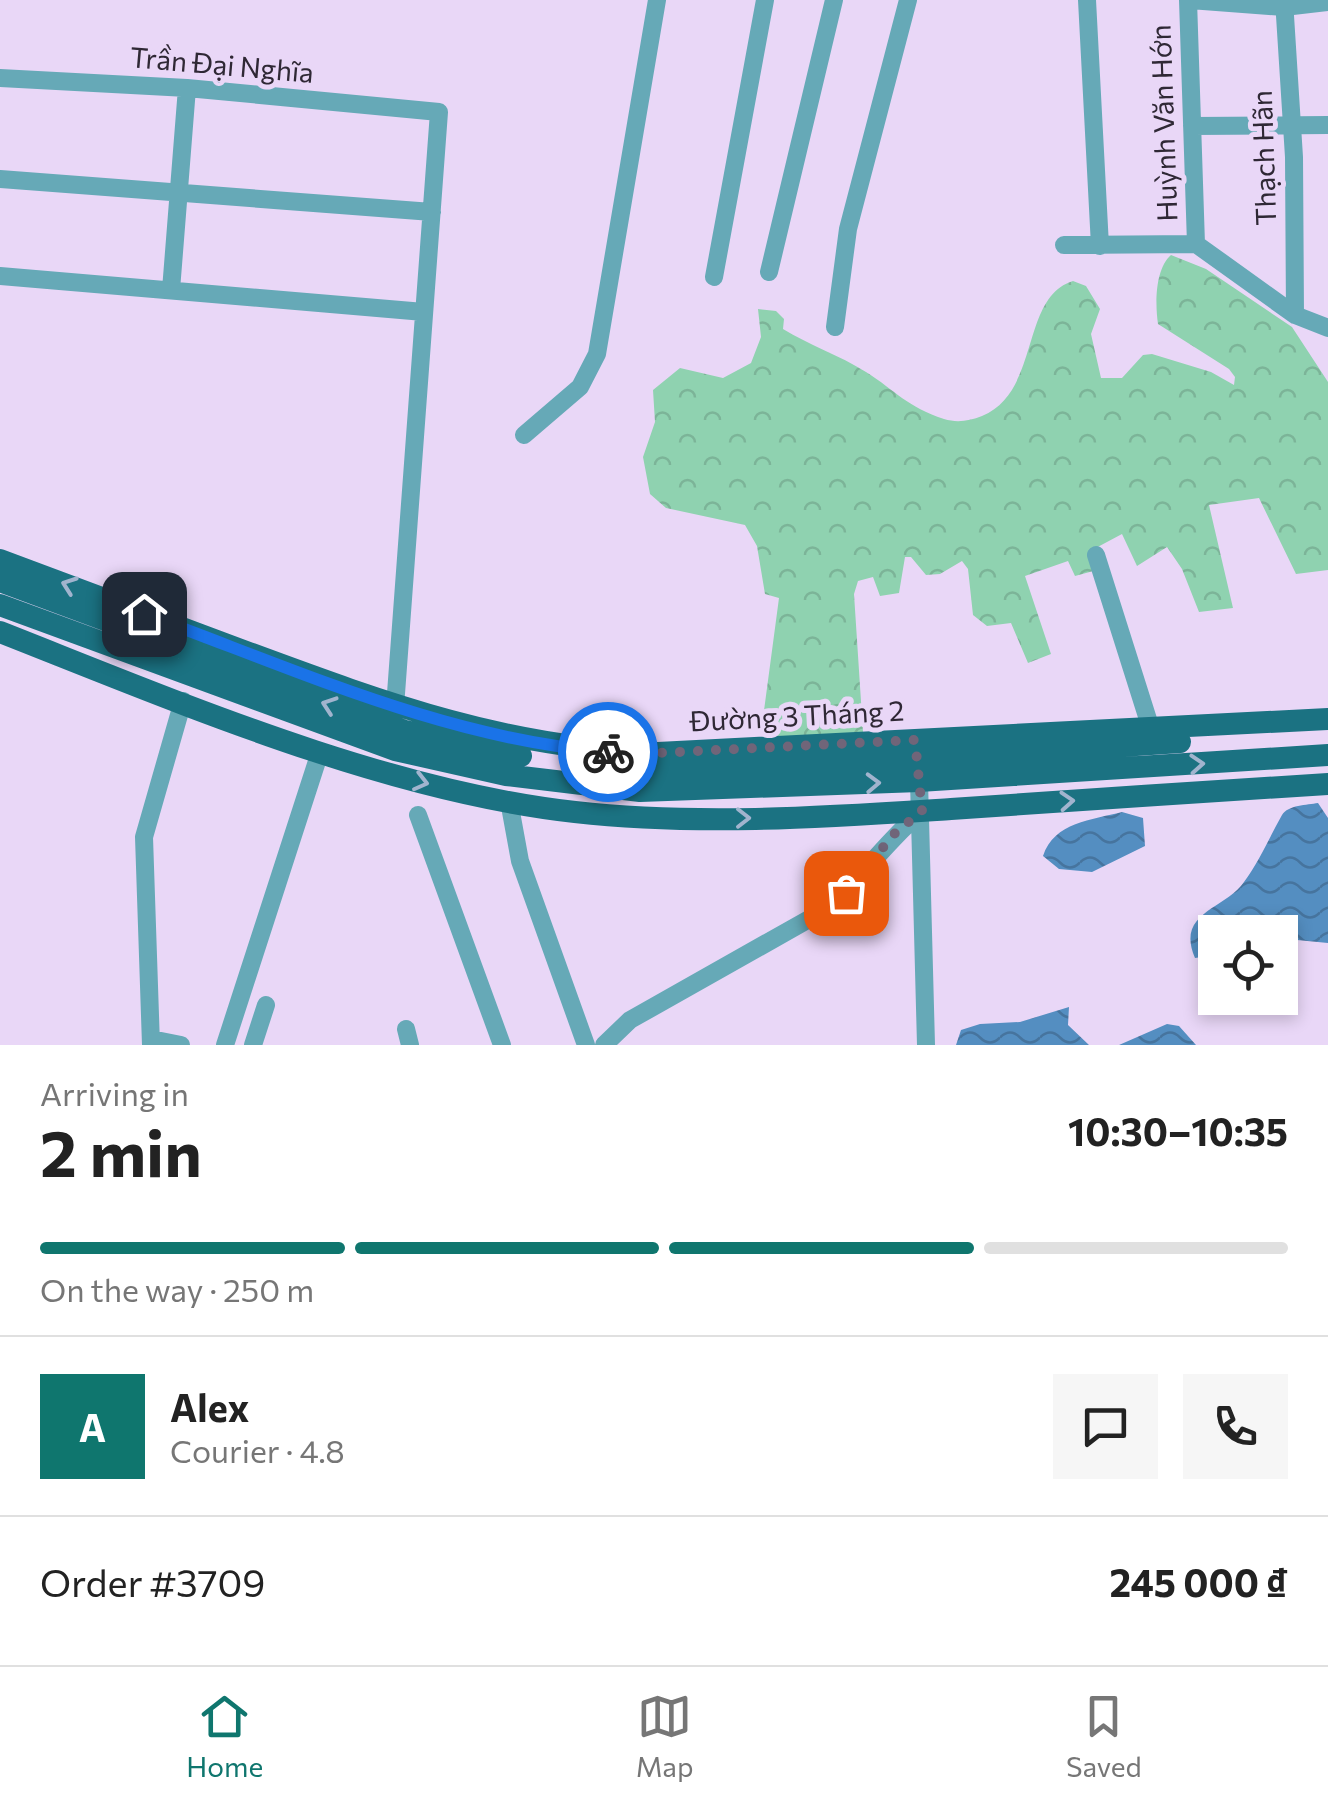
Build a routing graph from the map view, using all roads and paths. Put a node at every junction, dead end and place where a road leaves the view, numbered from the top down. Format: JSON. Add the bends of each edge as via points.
{"nodes":[{"id":1,"x":657,"y":0,"type":"edge"},
{"id":2,"x":765,"y":0,"type":"edge"},
{"id":3,"x":834,"y":0,"type":"edge"},
{"id":4,"x":908,"y":0,"type":"edge"},
{"id":5,"x":1087,"y":0,"type":"edge"},
{"id":6,"x":1189,"y":0,"type":"edge"},
{"id":7,"x":1328,"y":2,"type":"edge"},
{"id":8,"x":1284,"y":4,"type":"edge"},
{"id":9,"x":0,"y":78,"type":"edge"},
{"id":10,"x":187,"y":88,"type":"junction"},
{"id":11,"x":1328,"y":125,"type":"edge"},
{"id":12,"x":1192,"y":126,"type":"junction"},
{"id":13,"x":1291,"y":126,"type":"junction"},
{"id":14,"x":0,"y":179,"type":"edge"},
{"id":15,"x":180,"y":192,"type":"junction"},
{"id":16,"x":432,"y":212,"type":"junction"},
{"id":17,"x":1196,"y":244,"type":"junction"},
{"id":18,"x":1064,"y":245,"type":"dead end"},
{"id":19,"x":1100,"y":246,"type":"junction"},
{"id":20,"x":770,"y":272,"type":"dead end"},
{"id":21,"x":0,"y":276,"type":"edge"},
{"id":22,"x":714,"y":277,"type":"dead end"},
{"id":23,"x":171,"y":290,"type":"junction"},
{"id":24,"x":424,"y":312,"type":"junction"},
{"id":25,"x":1296,"y":315,"type":"junction"},
{"id":26,"x":835,"y":327,"type":"dead end"},
{"id":27,"x":1328,"y":328,"type":"edge"},
{"id":28,"x":524,"y":435,"type":"dead end"},
{"id":29,"x":1096,"y":555,"type":"dead end"},
{"id":30,"x":0,"y":560,"type":"edge"},
{"id":31,"x":0,"y":581,"type":"edge"},
{"id":32,"x":0,"y":605,"type":"edge"},
{"id":33,"x":0,"y":632,"type":"edge"},
{"id":34,"x":182,"y":700,"type":"junction"},
{"id":35,"x":395,"y":707,"type":"junction"},
{"id":36,"x":1328,"y":719,"type":"edge"},
{"id":37,"x":1151,"y":728,"type":"junction"},
{"id":38,"x":1328,"y":733,"type":"edge"},
{"id":39,"x":320,"y":752,"type":"junction"},
{"id":40,"x":1328,"y":755,"type":"edge"},
{"id":41,"x":917,"y":760,"type":"junction"},
{"id":42,"x":1328,"y":784,"type":"edge"},
{"id":43,"x":509,"y":802,"type":"junction"},
{"id":44,"x":922,"y":811,"type":"junction"},
{"id":45,"x":418,"y":815,"type":"dead end"},
{"id":46,"x":266,"y":1005,"type":"dead end"},
{"id":47,"x":151,"y":1042,"type":"edge"},
{"id":48,"x":180,"y":1045,"type":"edge"},
{"id":49,"x":225,"y":1045,"type":"edge"},
{"id":50,"x":253,"y":1045,"type":"edge"},
{"id":51,"x":502,"y":1045,"type":"edge"},
{"id":52,"x":586,"y":1045,"type":"edge"},
{"id":53,"x":604,"y":1045,"type":"edge"},
{"id":54,"x":926,"y":1045,"type":"edge"}],
"edges":[{"from":1,"to":28,"type":"street","via":[[598,354],[580,387]]},
{"from":2,"to":22,"type":"street"},
{"from":3,"to":20,"type":"street"},
{"from":4,"to":26,"type":"street","via":[[848,229]]},
{"from":5,"to":19,"type":"street"},
{"from":6,"to":8,"type":"street"},
{"from":6,"to":12,"type":"street","name":"Huỳnh Văn Hớn"},
{"from":7,"to":8,"type":"street"},
{"from":8,"to":13,"type":"street","name":"Thạch Hãn"},
{"from":9,"to":10,"type":"street","name":"Trần Đại Nghĩa"},
{"from":10,"to":15,"type":"street"},
{"from":10,"to":16,"type":"street","name":"Trần Đại Nghĩa","via":[[440,112]]},
{"from":11,"to":13,"type":"street"},
{"from":12,"to":13,"type":"street"},
{"from":12,"to":17,"type":"street","name":"Huỳnh Văn Hớn"},
{"from":13,"to":25,"type":"street","name":"Thạch Hãn"},
{"from":14,"to":15,"type":"street"},
{"from":15,"to":16,"type":"street"},
{"from":15,"to":23,"type":"street"},
{"from":16,"to":24,"type":"street"},
{"from":17,"to":19,"type":"street"},
{"from":17,"to":25,"type":"street"},
{"from":18,"to":19,"type":"street"},
{"from":21,"to":23,"type":"street"},
{"from":23,"to":24,"type":"street"},
{"from":24,"to":35,"type":"street"},
{"from":25,"to":27,"type":"street"},
{"from":29,"to":37,"type":"street"},
{"from":35,"to":30,"type":"main road","name":"Đường 3 Tháng 2","one_way":true},
{"from":41,"to":31,"type":"main road","name":"Đường 3 Tháng 2","one_way":true,"via":[[644,770],[514,754],[405,731]]},
{"from":32,"to":41,"type":"main road","name":"Đường 3 Tháng 2","one_way":true,"via":[[396,750],[506,775],[640,791]]},
{"from":33,"to":34,"type":"main road"},
{"from":34,"to":39,"type":"main road"},
{"from":34,"to":47,"type":"street","via":[[144,837]]},
{"from":35,"to":41,"type":"main road","name":"Đường 3 Tháng 2","via":[[527,742],[604,752]]},
{"from":36,"to":37,"type":"main road","name":"Đường 3 Tháng 2"},
{"from":37,"to":41,"type":"main road","name":"Đường 3 Tháng 2"},
{"from":38,"to":41,"type":"main road","name":"Đường 3 Tháng 2"},
{"from":39,"to":43,"type":"main road","one_way":true},
{"from":39,"to":49,"type":"street"},
{"from":41,"to":40,"type":"main road","name":"Đường 3 Tháng 2","one_way":true},
{"from":41,"to":44,"type":"street"},
{"from":44,"to":42,"type":"main road","one_way":true},
{"from":43,"to":44,"type":"main road","one_way":true,"via":[[663,819]]},
{"from":43,"to":52,"type":"street","via":[[520,862]]},
{"from":44,"to":53,"type":"street","via":[[818,914],[630,1020]]},
{"from":44,"to":54,"type":"street"},
{"from":45,"to":51,"type":"street"},
{"from":46,"to":50,"type":"street"},
{"from":47,"to":48,"type":"street"}]}
